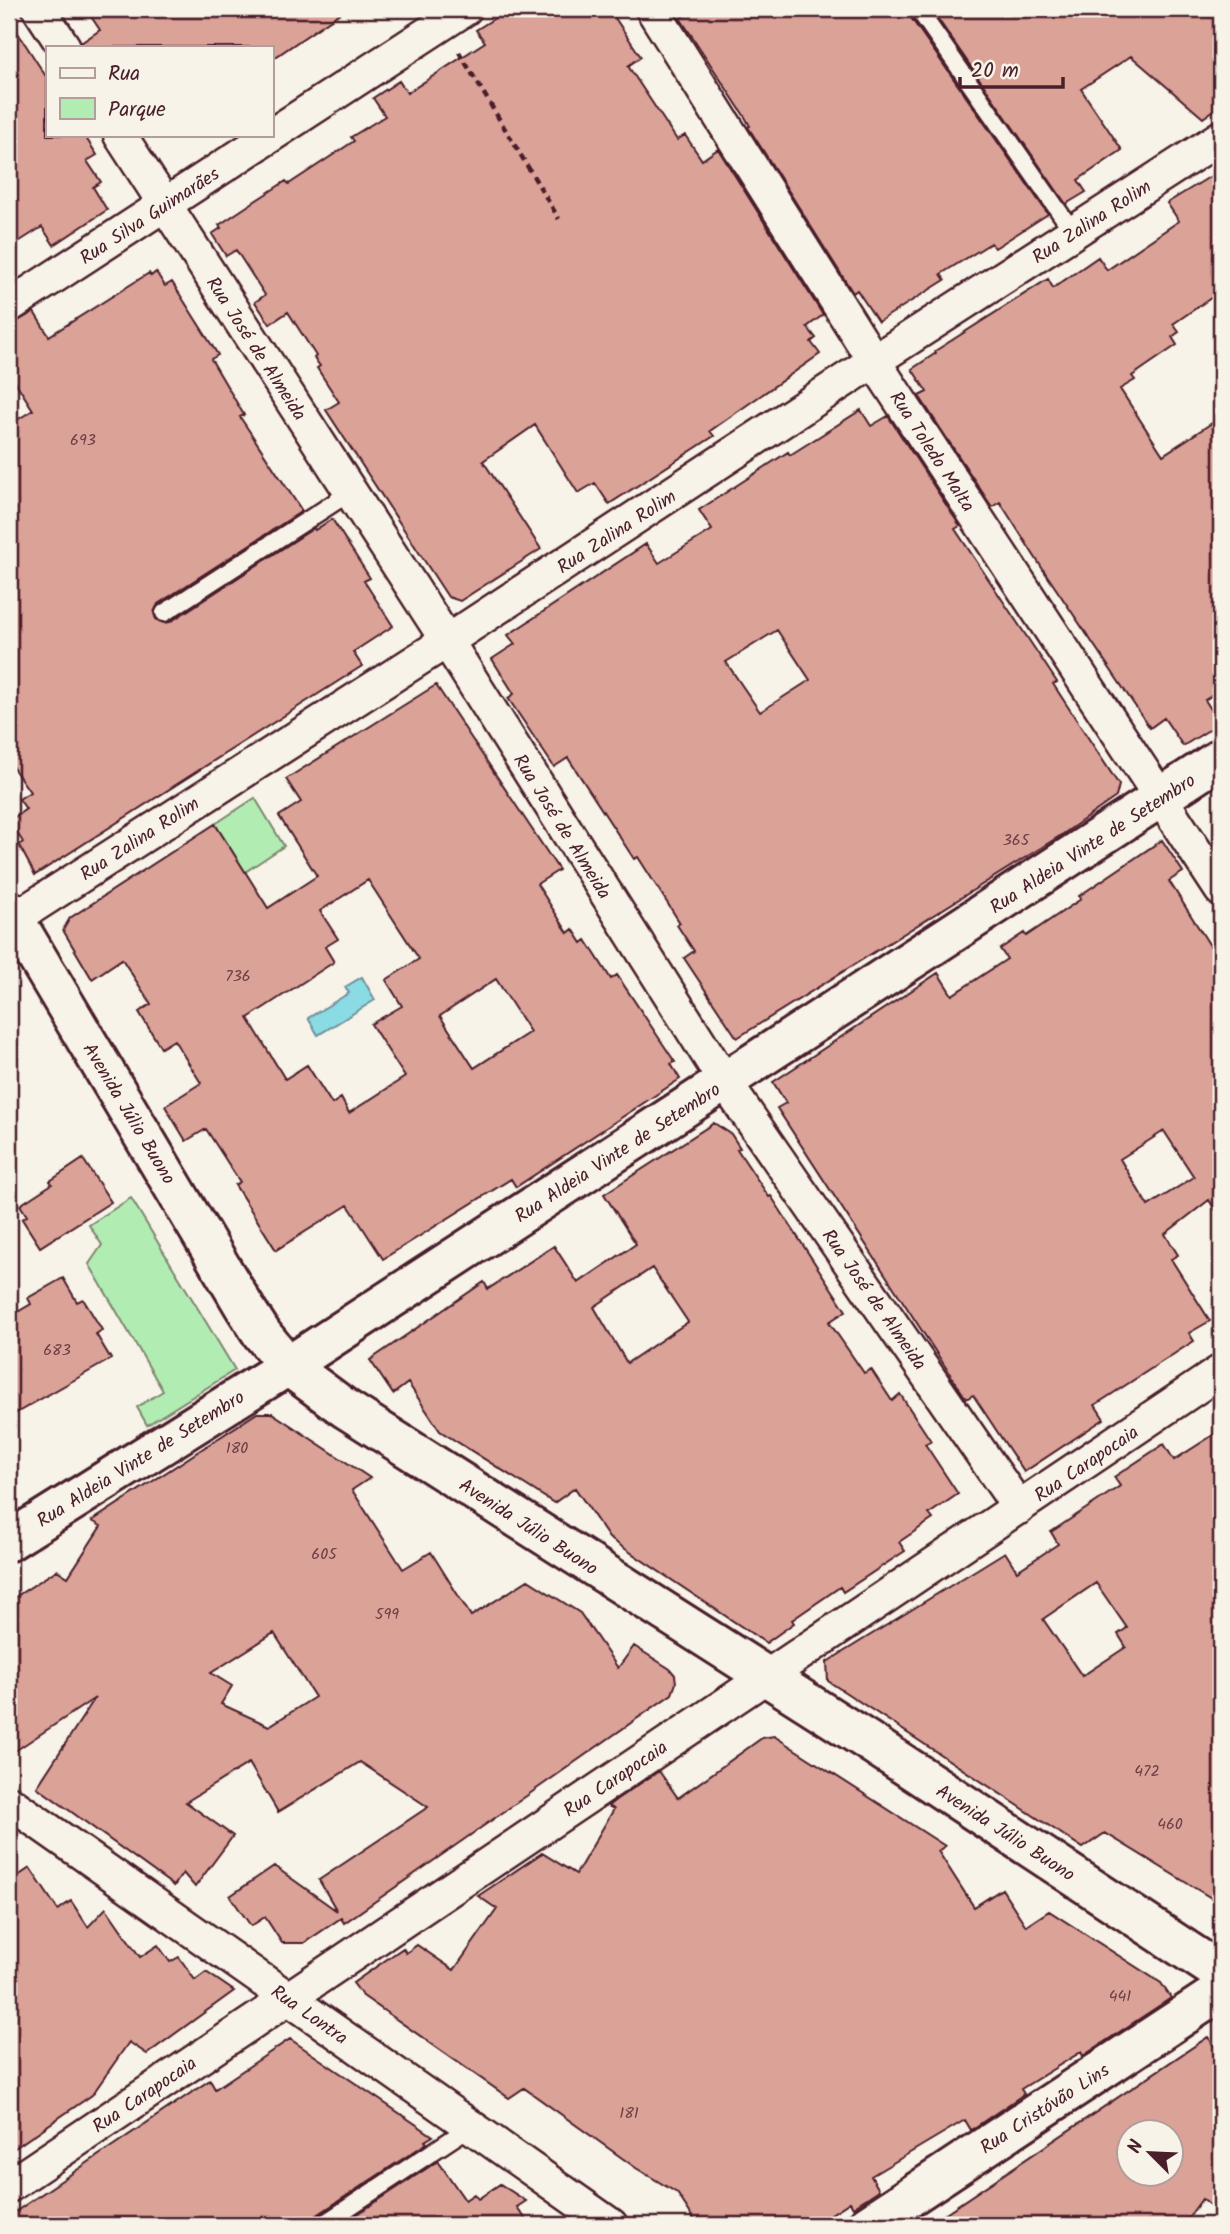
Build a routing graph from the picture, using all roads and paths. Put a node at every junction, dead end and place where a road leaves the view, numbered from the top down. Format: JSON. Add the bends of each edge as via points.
{"nodes":[{"id":1,"x":39,"y":9,"type":"edge"},
{"id":2,"x":652,"y":9,"type":"edge"},
{"id":3,"x":918,"y":9,"type":"edge"},
{"id":4,"x":454,"y":17,"type":"edge"},
{"id":5,"x":63,"y":46,"type":"edge"},
{"id":6,"x":273,"y":135,"type":"edge"},
{"id":7,"x":121,"y":136,"type":"edge"},
{"id":8,"x":272,"y":136,"type":"edge"},
{"id":9,"x":1220,"y":140,"type":"edge"},
{"id":10,"x":166,"y":205,"type":"junction"},
{"id":11,"x":559,"y":219,"type":"dead end"},
{"id":12,"x":1074,"y":233,"type":"junction"},
{"id":13,"x":9,"y":306,"type":"edge"},
{"id":14,"x":874,"y":361,"type":"junction"},
{"id":15,"x":349,"y":493,"type":"junction"},
{"id":16,"x":164,"y":613,"type":"dead end"},
{"id":17,"x":447,"y":642,"type":"junction"},
{"id":18,"x":1221,"y":758,"type":"edge"},
{"id":19,"x":1161,"y":798,"type":"junction"},
{"id":20,"x":1221,"y":890,"type":"edge"},
{"id":21,"x":10,"y":917,"type":"edge"},
{"id":22,"x":725,"y":1082,"type":"junction"},
{"id":23,"x":288,"y":1366,"type":"junction"},
{"id":24,"x":1221,"y":1371,"type":"edge"},
{"id":25,"x":1020,"y":1508,"type":"junction"},
{"id":26,"x":9,"y":1541,"type":"edge"},
{"id":27,"x":766,"y":1677,"type":"junction"},
{"id":28,"x":9,"y":1802,"type":"edge"},
{"id":29,"x":1221,"y":1973,"type":"edge"},
{"id":30,"x":1221,"y":1991,"type":"edge"},
{"id":31,"x":286,"y":1997,"type":"junction"},
{"id":32,"x":470,"y":2127,"type":"junction"},
{"id":33,"x":9,"y":2186,"type":"edge"},
{"id":34,"x":322,"y":2225,"type":"edge"},
{"id":35,"x":611,"y":2225,"type":"edge"},
{"id":36,"x":867,"y":2225,"type":"edge"}],
"edges":[{"from":1,"to":5,"type":"street"},
{"from":2,"to":14,"type":"street","name":"Rua Toledo Malta"},
{"from":3,"to":12,"type":"lane"},
{"from":4,"to":6,"type":"street","name":"Rua Silva Guimarães"},
{"from":4,"to":11,"type":"path"},
{"from":7,"to":10,"type":"street","name":"Rua José de Almeida"},
{"from":8,"to":10,"type":"street","name":"Rua Silva Guimarães"},
{"from":9,"to":12,"type":"street","name":"Rua Zalina Rolim"},
{"from":10,"to":13,"type":"street","name":"Rua Silva Guimarães"},
{"from":10,"to":15,"type":"street","name":"Rua José de Almeida"},
{"from":12,"to":14,"type":"street","name":"Rua Zalina Rolim"},
{"from":14,"to":17,"type":"street","name":"Rua Zalina Rolim"},
{"from":14,"to":19,"type":"street","name":"Rua Toledo Malta"},
{"from":15,"to":16,"type":"lane"},
{"from":15,"to":17,"type":"street","name":"Rua José de Almeida"},
{"from":17,"to":21,"type":"street","name":"Rua Zalina Rolim"},
{"from":17,"to":22,"type":"street","name":"Rua José de Almeida"},
{"from":18,"to":19,"type":"street","name":"Rua Aldeia Vinte de Setembro"},
{"from":19,"to":20,"type":"street","name":"Rua Toledo Malta"},
{"from":19,"to":22,"type":"street","name":"Rua Aldeia Vinte de Setembro"},
{"from":21,"to":23,"type":"street","name":"Avenida Júlio Buono","via":[[250,1315]]},
{"from":22,"to":23,"type":"street","name":"Rua Aldeia Vinte de Setembro"},
{"from":22,"to":25,"type":"street","name":"Rua José de Almeida"},
{"from":23,"to":26,"type":"street","name":"Rua Aldeia Vinte de Setembro"},
{"from":23,"to":27,"type":"street","name":"Avenida Júlio Buono","via":[[346,1409]]},
{"from":24,"to":25,"type":"street","name":"Rua Carapocaia"},
{"from":25,"to":27,"type":"street","name":"Rua Carapocaia"},
{"from":27,"to":29,"type":"street","name":"Avenida Júlio Buono"},
{"from":27,"to":31,"type":"street","name":"Rua Carapocaia"},
{"from":28,"to":31,"type":"street","name":"Rua Lontra"},
{"from":30,"to":36,"type":"street","name":"Rua Cristóvão Lins"},
{"from":31,"to":32,"type":"street","name":"Rua Lontra"},
{"from":31,"to":33,"type":"street","name":"Rua Carapocaia"},
{"from":32,"to":34,"type":"lane"},
{"from":32,"to":35,"type":"street","name":"Rua Lontra"}]}
